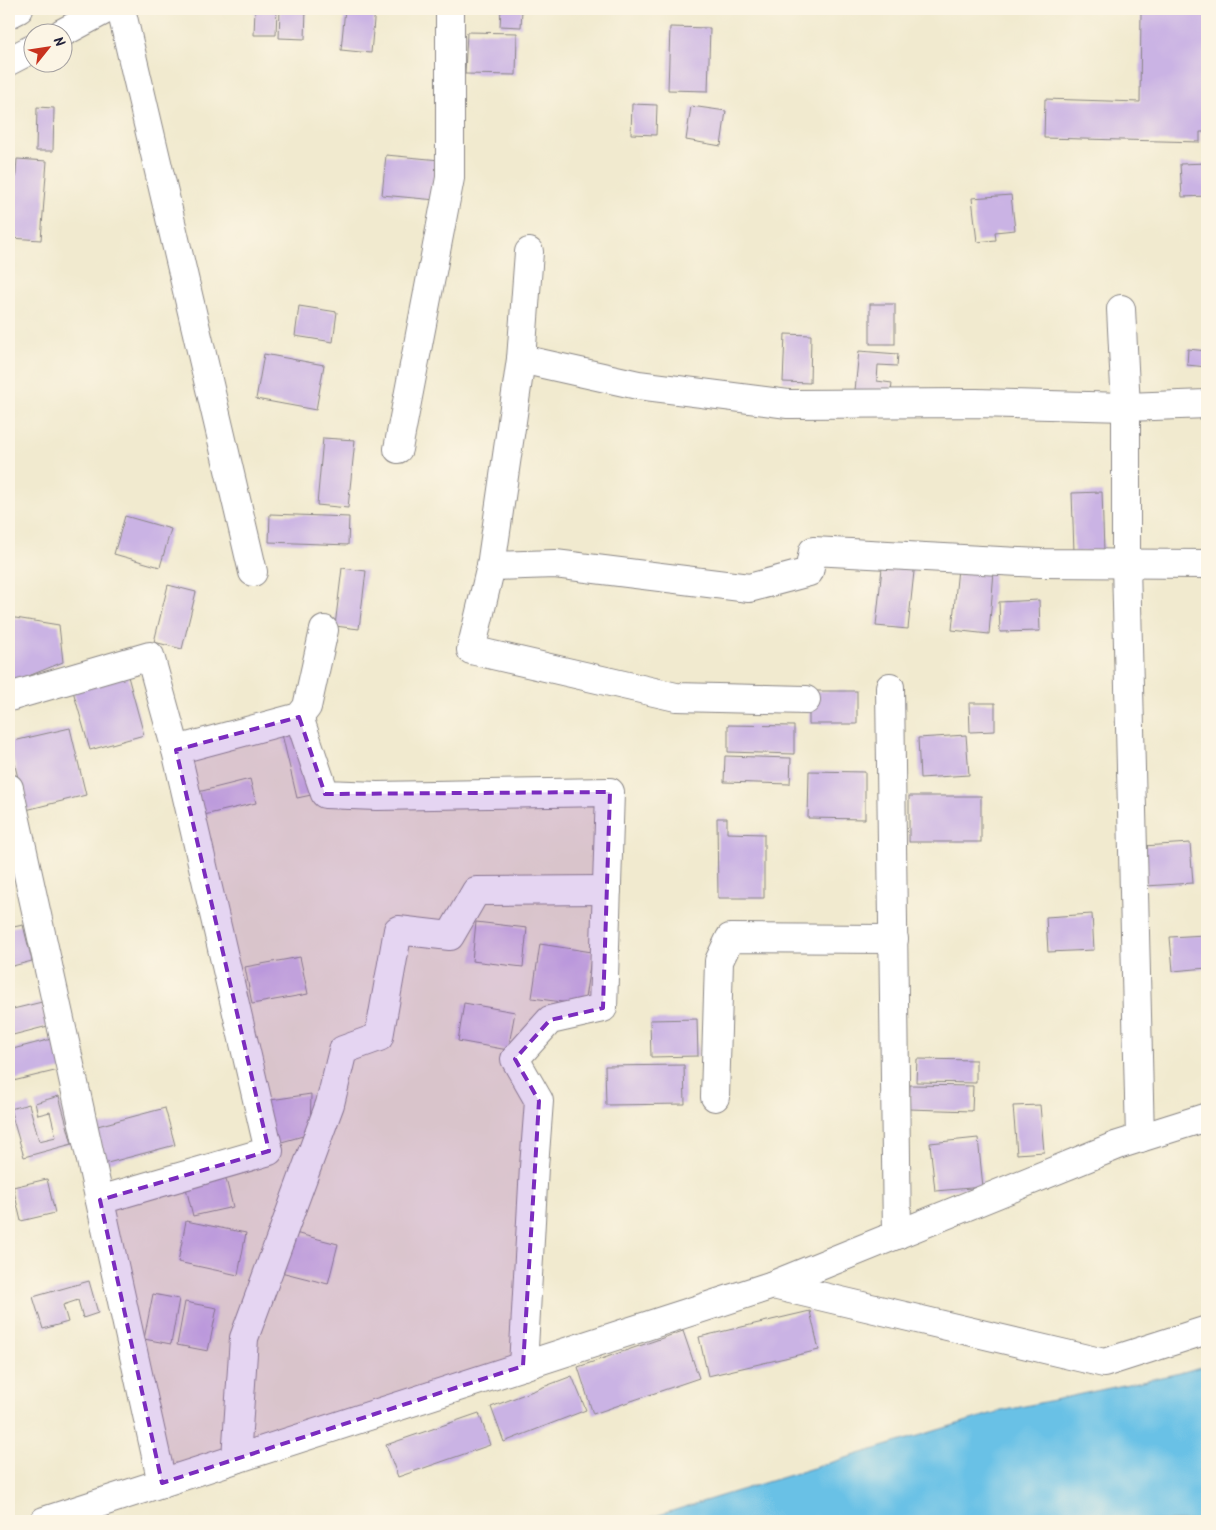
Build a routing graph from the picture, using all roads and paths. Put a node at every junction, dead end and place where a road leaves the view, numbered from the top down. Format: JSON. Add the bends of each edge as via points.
{"nodes":[{"id":1,"x":107,"y":9,"type":"edge"},
{"id":2,"x":121,"y":9,"type":"edge"},
{"id":3,"x":450,"y":9,"type":"edge"},
{"id":4,"x":72,"y":27,"type":"edge"},
{"id":5,"x":22,"y":54,"type":"edge"},
{"id":6,"x":9,"y":61,"type":"edge"},
{"id":7,"x":529,"y":252,"type":"dead end"},
{"id":8,"x":1121,"y":308,"type":"dead end"},
{"id":9,"x":522,"y":359,"type":"junction"},
{"id":10,"x":1207,"y":404,"type":"edge"},
{"id":11,"x":1126,"y":407,"type":"junction"},
{"id":12,"x":398,"y":449,"type":"dead end"},
{"id":13,"x":1126,"y":564,"type":"junction"},
{"id":14,"x":1207,"y":564,"type":"edge"},
{"id":15,"x":491,"y":566,"type":"junction"},
{"id":16,"x":253,"y":572,"type":"dead end"},
{"id":17,"x":324,"y":630,"type":"dead end"},
{"id":18,"x":890,"y":688,"type":"dead end"},
{"id":19,"x":9,"y":697,"type":"edge"},
{"id":20,"x":806,"y":700,"type":"dead end"},
{"id":21,"x":299,"y":717,"type":"junction"},
{"id":22,"x":176,"y":750,"type":"junction"},
{"id":23,"x":9,"y":788,"type":"edge"},
{"id":24,"x":607,"y":890,"type":"junction"},
{"id":25,"x":894,"y":939,"type":"junction"},
{"id":26,"x":715,"y":1097,"type":"dead end"},
{"id":27,"x":1207,"y":1117,"type":"edge"},
{"id":28,"x":1140,"y":1138,"type":"junction"},
{"id":29,"x":100,"y":1200,"type":"junction"},
{"id":30,"x":898,"y":1235,"type":"junction"},
{"id":31,"x":773,"y":1285,"type":"junction"},
{"id":32,"x":1207,"y":1330,"type":"edge"},
{"id":33,"x":523,"y":1366,"type":"junction"},
{"id":34,"x":236,"y":1459,"type":"junction"},
{"id":35,"x":162,"y":1483,"type":"junction"},
{"id":36,"x":44,"y":1521,"type":"edge"}],
"edges":[{"from":1,"to":4,"type":"street"},
{"from":2,"to":16,"type":"street"},
{"from":3,"to":12,"type":"street","via":[[450,178]]},
{"from":5,"to":6,"type":"street"},
{"from":7,"to":9,"type":"street"},
{"from":8,"to":11,"type":"street"},
{"from":9,"to":11,"type":"street","via":[[638,385],[788,404],[976,403]]},
{"from":9,"to":15,"type":"street"},
{"from":10,"to":11,"type":"street"},
{"from":11,"to":13,"type":"street"},
{"from":13,"to":14,"type":"street"},
{"from":13,"to":15,"type":"street","via":[[1040,563],[813,551],[809,572],[749,588],[555,564]]},
{"from":13,"to":28,"type":"street"},
{"from":15,"to":20,"type":"street","via":[[471,650],[676,697]]},
{"from":17,"to":21,"type":"street","via":[[307,707]]},
{"from":18,"to":25,"type":"street"},
{"from":19,"to":22,"type":"street","via":[[150,656]]},
{"from":21,"to":22,"type":"street"},
{"from":21,"to":24,"type":"street","via":[[325,794],[610,792]]},
{"from":22,"to":29,"type":"street","via":[[269,1151]]},
{"from":23,"to":29,"type":"street"},
{"from":24,"to":33,"type":"street","via":[[604,1008],[550,1020],[515,1059],[539,1101]]},
{"from":24,"to":34,"type":"street","via":[[476,891],[450,936],[398,930],[379,1037],[343,1050],[330,1104],[244,1338]]},
{"from":25,"to":26,"type":"street","via":[[730,938],[719,961]]},
{"from":25,"to":30,"type":"street"},
{"from":27,"to":28,"type":"street"},
{"from":28,"to":30,"type":"street"},
{"from":29,"to":35,"type":"street"},
{"from":30,"to":31,"type":"street"},
{"from":31,"to":32,"type":"street","via":[[1104,1363]]},
{"from":31,"to":33,"type":"street"},
{"from":33,"to":34,"type":"street"},
{"from":34,"to":35,"type":"street"},
{"from":35,"to":36,"type":"street"}]}
